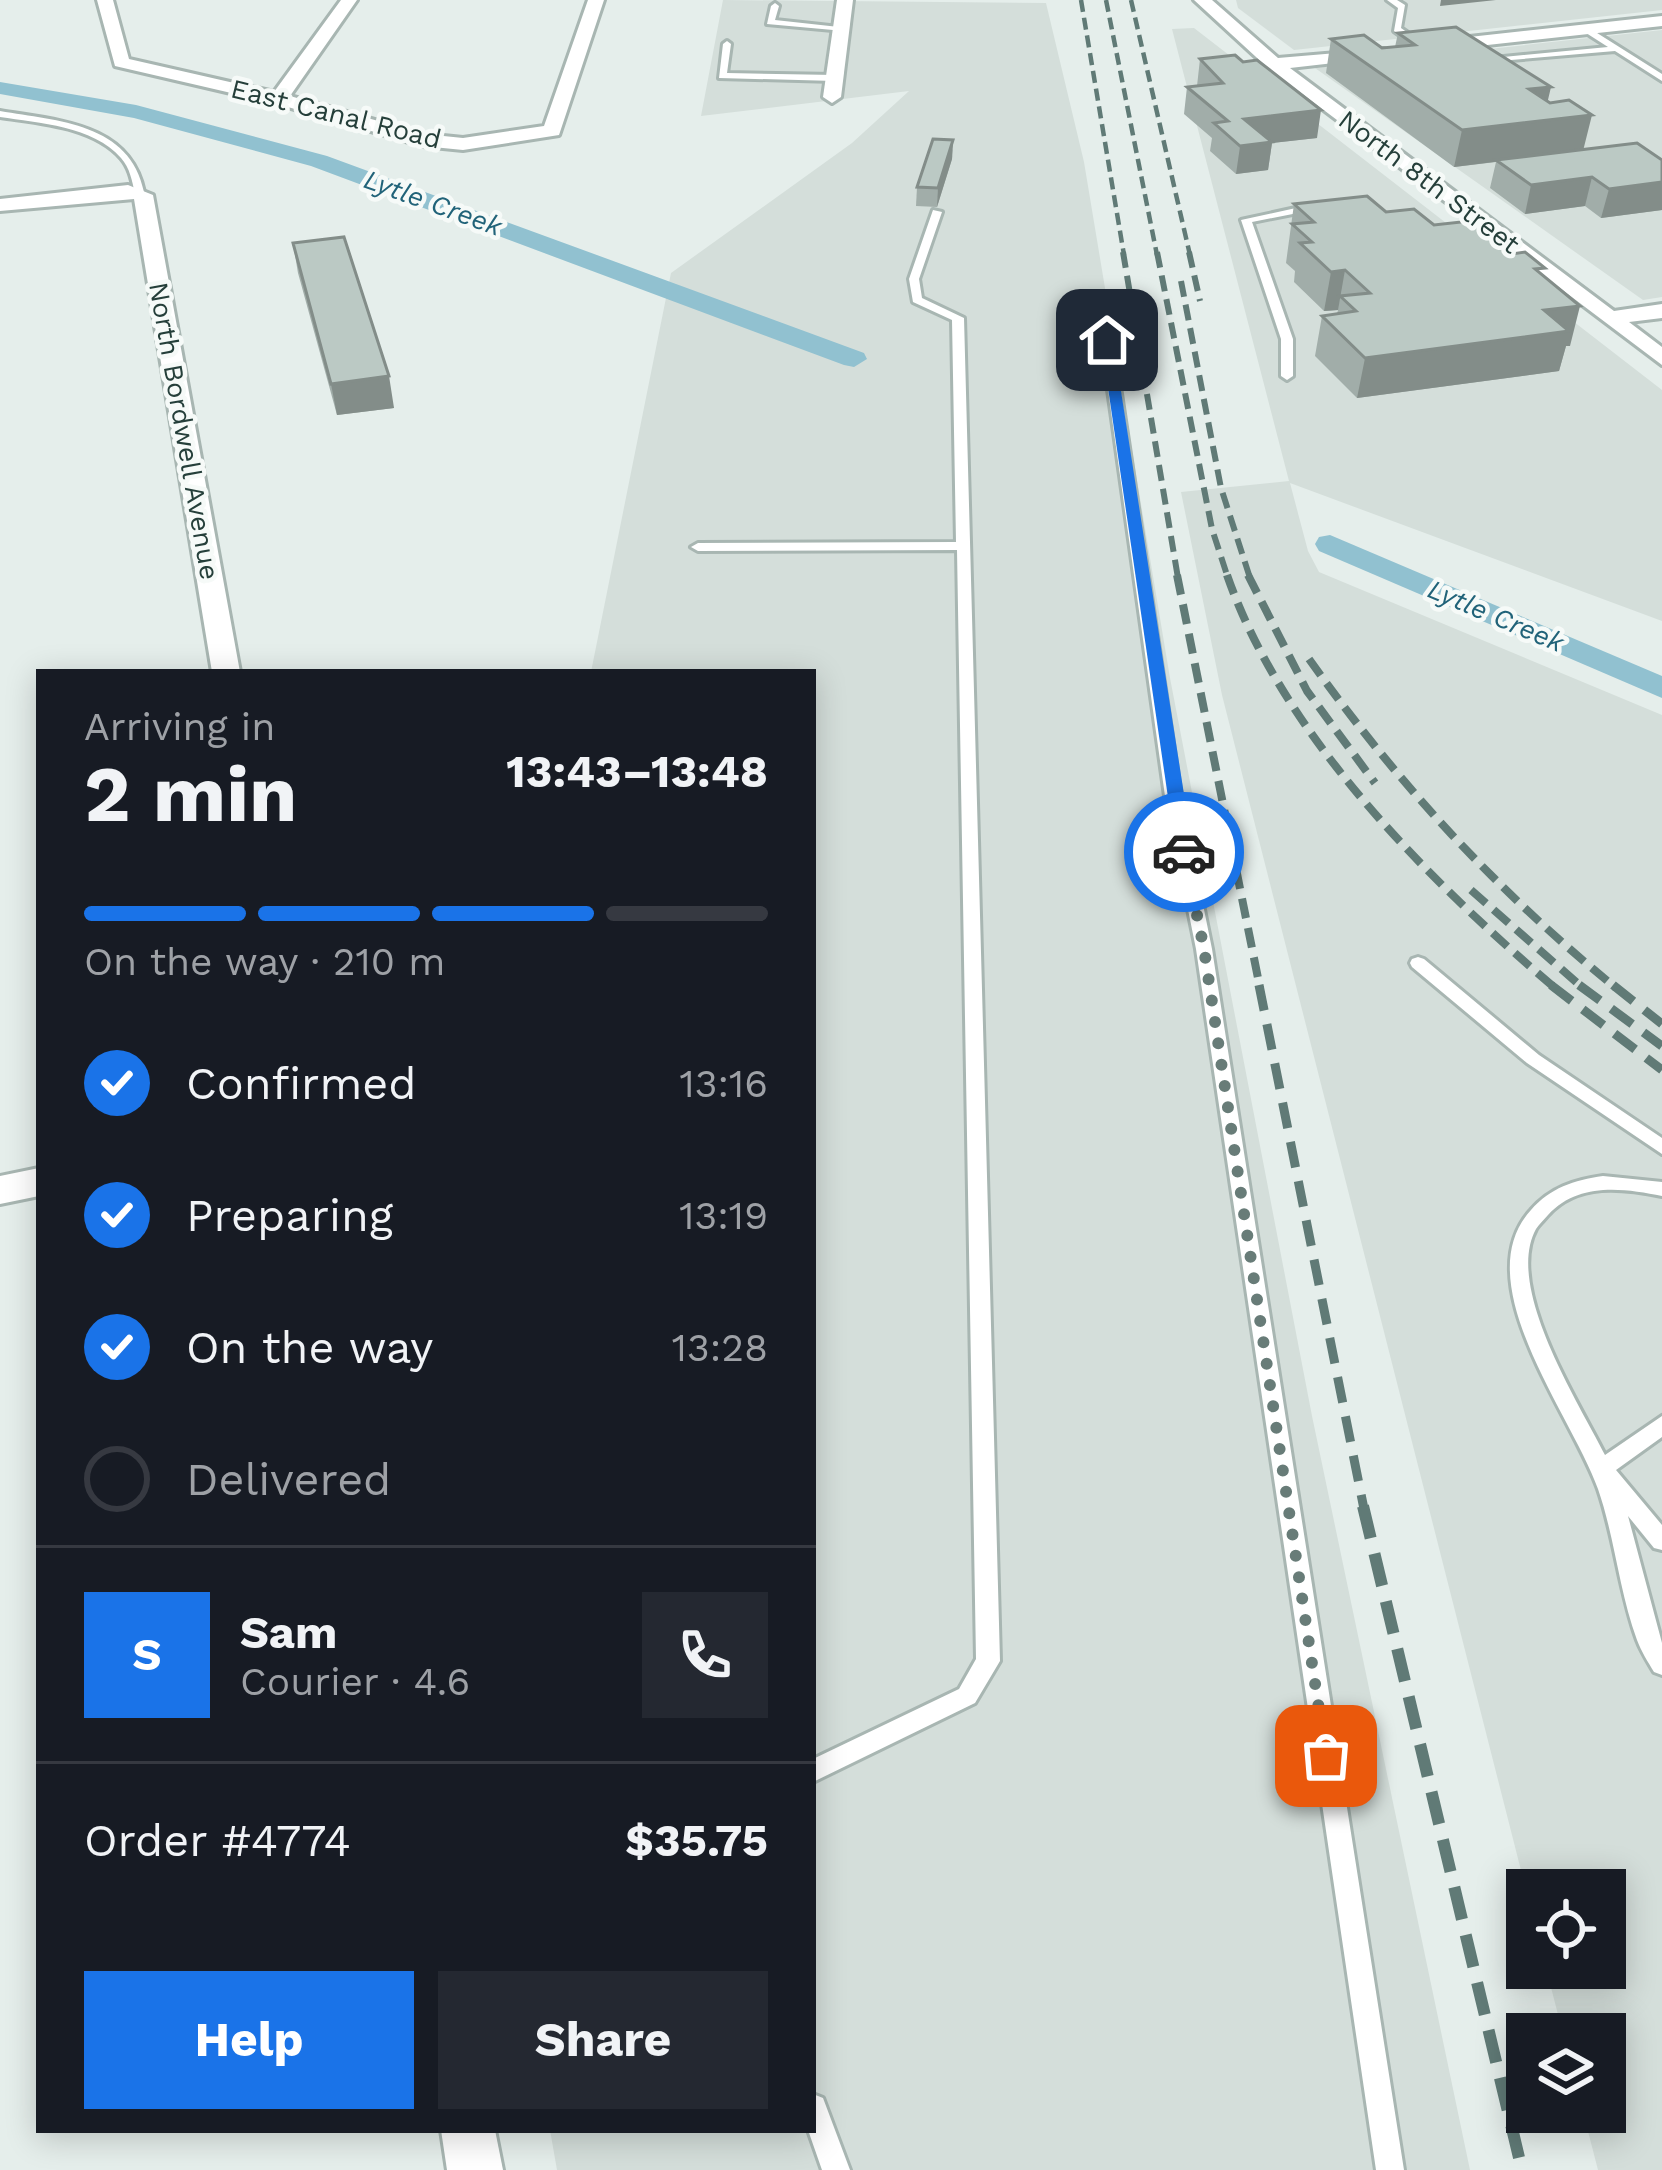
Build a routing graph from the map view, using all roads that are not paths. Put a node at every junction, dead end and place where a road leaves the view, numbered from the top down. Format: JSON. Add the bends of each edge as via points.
{"nodes":[{"id":1,"x":105,"y":0,"type":"edge"},
{"id":2,"x":349,"y":0,"type":"edge"},
{"id":3,"x":596,"y":0,"type":"edge"},
{"id":4,"x":845,"y":0,"type":"edge"},
{"id":5,"x":1202,"y":0,"type":"edge"},
{"id":6,"x":1391,"y":0,"type":"edge"},
{"id":7,"x":775,"y":6,"type":"dead end"},
{"id":8,"x":1662,"y":21,"type":"edge"},
{"id":9,"x":844,"y":28,"type":"junction"},
{"id":10,"x":1586,"y":29,"type":"junction"},
{"id":11,"x":727,"y":44,"type":"dead end"},
{"id":12,"x":1458,"y":44,"type":"junction"},
{"id":13,"x":1422,"y":48,"type":"junction"},
{"id":14,"x":1614,"y":49,"type":"junction"},
{"id":15,"x":1274,"y":64,"type":"junction"},
{"id":16,"x":1662,"y":77,"type":"edge"},
{"id":17,"x":834,"y":87,"type":"joint"},
{"id":18,"x":279,"y":99,"type":"junction"},
{"id":19,"x":0,"y":114,"type":"edge"},
{"id":20,"x":139,"y":191,"type":"junction"},
{"id":21,"x":1336,"y":202,"type":"edge"},
{"id":22,"x":0,"y":206,"type":"edge"},
{"id":23,"x":937,"y":212,"type":"edge"},
{"id":24,"x":1662,"y":311,"type":"edge"},
{"id":25,"x":1610,"y":319,"type":"junction"},
{"id":26,"x":1107,"y":340,"type":"dead end"},
{"id":27,"x":1662,"y":358,"type":"edge"},
{"id":28,"x":1287,"y":376,"type":"dead end"},
{"id":29,"x":963,"y":546,"type":"junction"},
{"id":30,"x":698,"y":547,"type":"dead end"},
{"id":31,"x":225,"y":669,"type":"edge"},
{"id":32,"x":1418,"y":963,"type":"dead end"},
{"id":33,"x":1662,"y":1147,"type":"edge"},
{"id":34,"x":36,"y":1183,"type":"edge"},
{"id":35,"x":0,"y":1190,"type":"edge"},
{"id":36,"x":1662,"y":1190,"type":"edge"},
{"id":37,"x":1662,"y":1425,"type":"edge"},
{"id":38,"x":1601,"y":1469,"type":"junction"},
{"id":39,"x":1662,"y":1541,"type":"edge"},
{"id":40,"x":1662,"y":1666,"type":"edge"},
{"id":41,"x":816,"y":1770,"type":"edge"},
{"id":42,"x":816,"y":2116,"type":"edge"},
{"id":43,"x":469,"y":2133,"type":"edge"},
{"id":44,"x":475,"y":2170,"type":"edge"},
{"id":45,"x":836,"y":2170,"type":"edge"},
{"id":46,"x":1390,"y":2170,"type":"edge"}],
"edges":[{"from":1,"to":18,"type":"street","name":"East Canal Road","via":[[121,62]]},
{"from":2,"to":18,"type":"street"},
{"from":3,"to":18,"type":"street","name":"East Canal Road","via":[[552,131],[463,144],[423,140]]},
{"from":4,"to":9,"type":"street"},
{"from":5,"to":15,"type":"street","name":"North 8th Street"},
{"from":6,"to":13,"type":"lane","via":[[1402,7],[1397,29]]},
{"from":7,"to":9,"type":"lane","via":[[770,22],[780,26]]},
{"from":8,"to":10,"type":"street"},
{"from":9,"to":17,"type":"street"},
{"from":10,"to":12,"type":"street"},
{"from":10,"to":14,"type":"lane"},
{"from":11,"to":17,"type":"lane","via":[[722,76]]},
{"from":12,"to":13,"type":"street"},
{"from":12,"to":14,"type":"lane","via":[[1500,62]]},
{"from":13,"to":15,"type":"street"},
{"from":14,"to":16,"type":"lane"},
{"from":15,"to":25,"type":"street","name":"North 8th Street","via":[[1479,228]]},
{"from":19,"to":20,"type":"lane","via":[[113,144],[133,161]]},
{"from":20,"to":22,"type":"street"},
{"from":20,"to":31,"type":"street","name":"North Bordwell Avenue"},
{"from":21,"to":28,"type":"lane","via":[[1246,220],[1287,339]]},
{"from":23,"to":29,"type":"lane","via":[[914,279],[917,300],[958,318]]},
{"from":24,"to":25,"type":"street"},
{"from":25,"to":27,"type":"street","name":"North 8th Street"},
{"from":26,"to":46,"type":"lane"},
{"from":29,"to":30,"type":"lane"},
{"from":29,"to":41,"type":"lane","via":[[988,1661],[967,1696]]},
{"from":32,"to":33,"type":"lane","via":[[1533,1059]]},
{"from":34,"to":35,"type":"street"},
{"from":36,"to":38,"type":"lane","via":[[1623,1180],[1573,1186],[1532,1214],[1515,1255],[1526,1315]]},
{"from":37,"to":38,"type":"lane"},
{"from":38,"to":39,"type":"lane"},
{"from":38,"to":40,"type":"lane"},
{"from":42,"to":45,"type":"lane"},
{"from":43,"to":44,"type":"street"}]}
